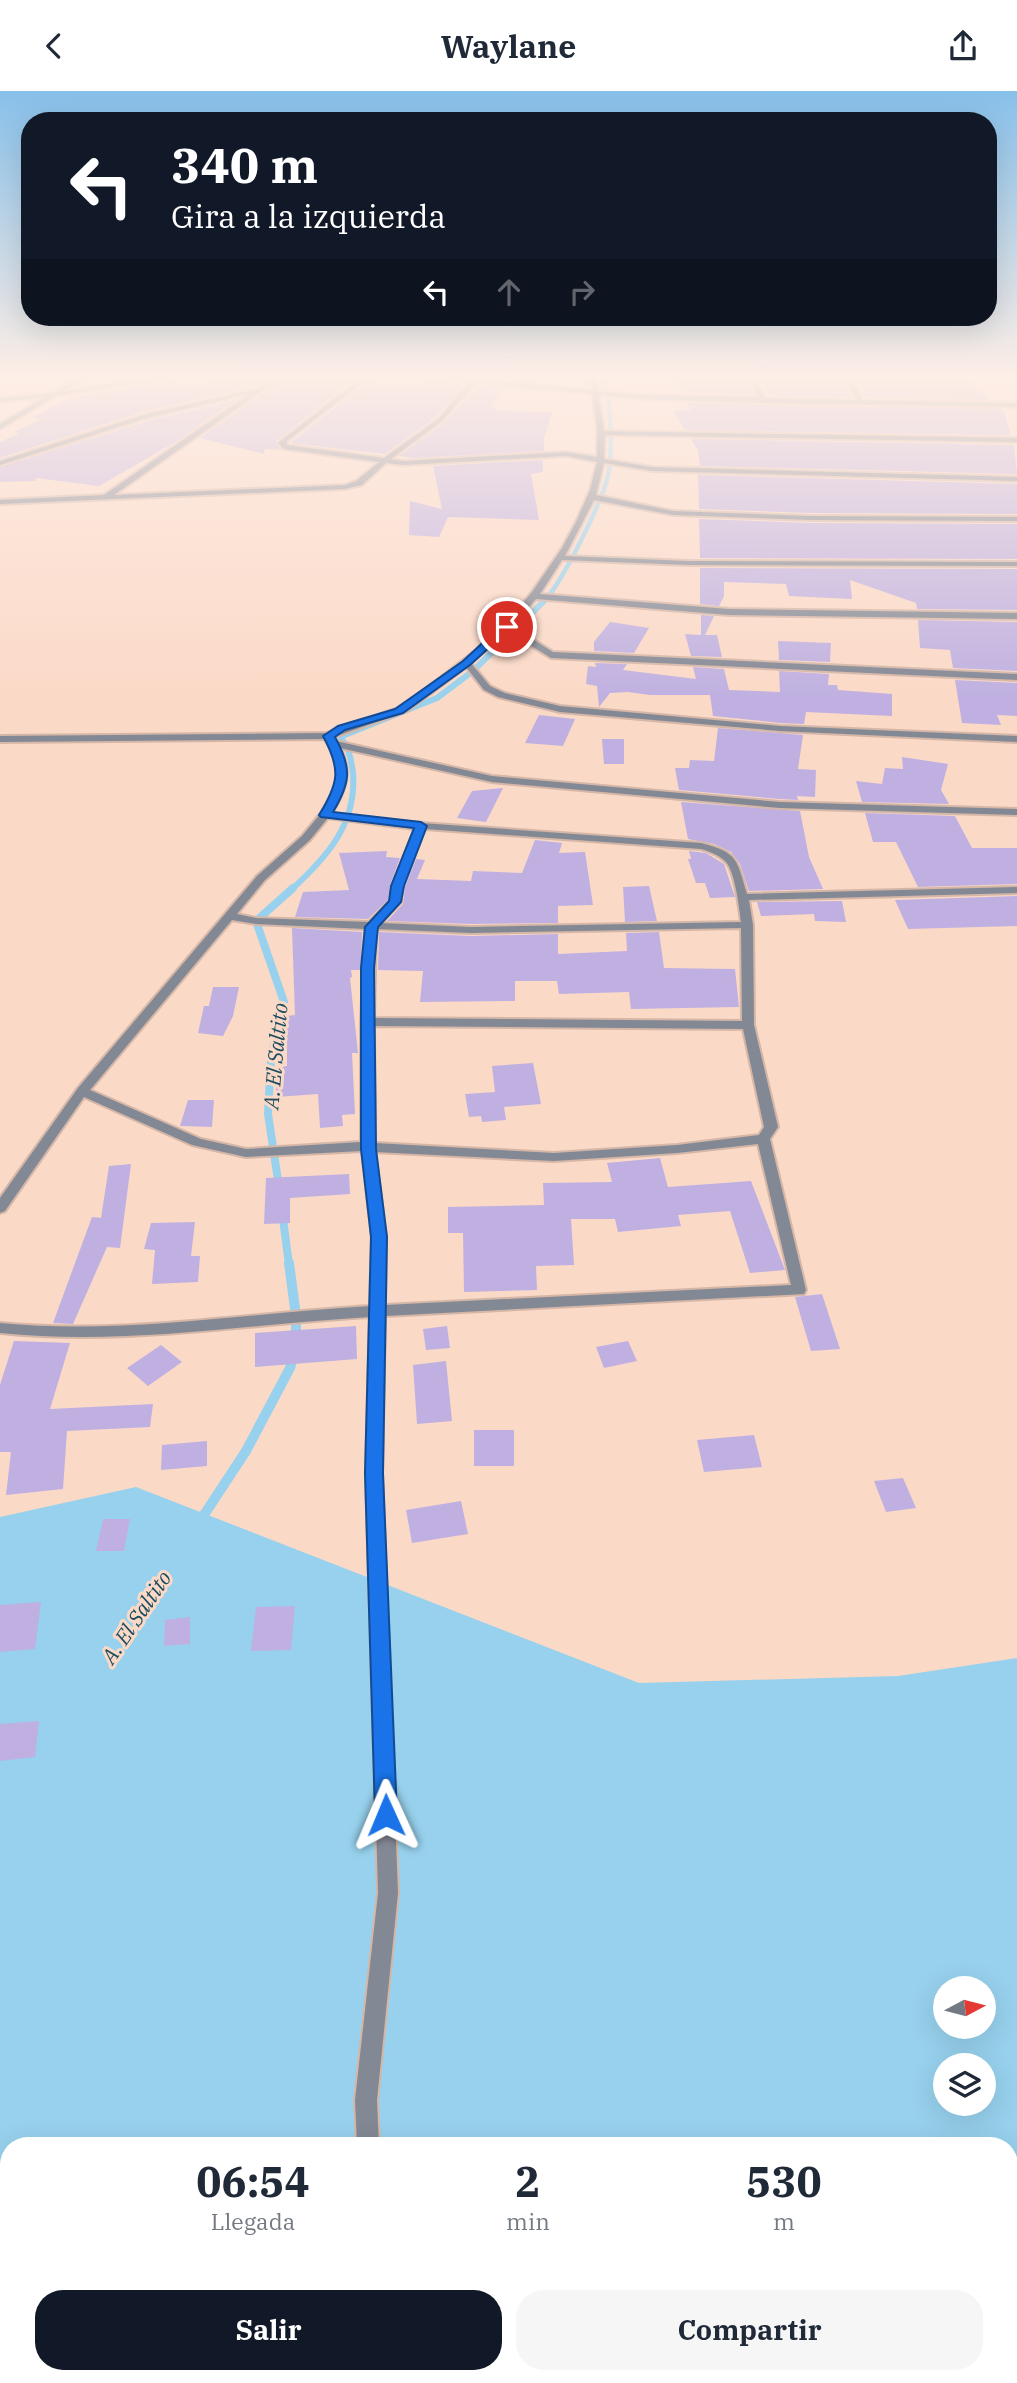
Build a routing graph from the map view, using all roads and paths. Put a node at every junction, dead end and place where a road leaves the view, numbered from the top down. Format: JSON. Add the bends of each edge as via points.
{"nodes":[{"id":1,"x":125,"y":484,"type":"edge"},
{"id":2,"x":356,"y":484,"type":"edge"},
{"id":3,"x":595,"y":484,"type":"edge"},
{"id":4,"x":592,"y":497,"type":"junction"},
{"id":5,"x":105,"y":498,"type":"junction"},
{"id":6,"x":0,"y":502,"type":"edge"},
{"id":7,"x":1017,"y":519,"type":"edge"},
{"id":8,"x":562,"y":558,"type":"junction"},
{"id":9,"x":1017,"y":564,"type":"edge"},
{"id":10,"x":536,"y":596,"type":"junction"},
{"id":11,"x":1017,"y":616,"type":"edge"},
{"id":12,"x":507,"y":627,"type":"junction"},
{"id":13,"x":467,"y":663,"type":"junction"},
{"id":14,"x":1017,"y":677,"type":"edge"},
{"id":15,"x":0,"y":739,"type":"edge"},
{"id":16,"x":330,"y":739,"type":"junction"},
{"id":17,"x":1017,"y":739,"type":"edge"},
{"id":18,"x":1017,"y":812,"type":"edge"},
{"id":19,"x":325,"y":815,"type":"junction"},
{"id":20,"x":421,"y":826,"type":"junction"},
{"id":21,"x":1017,"y":890,"type":"edge"},
{"id":22,"x":743,"y":897,"type":"junction"},
{"id":23,"x":230,"y":916,"type":"junction"},
{"id":24,"x":747,"y":925,"type":"junction"},
{"id":25,"x":371,"y":927,"type":"junction"},
{"id":26,"x":367,"y":1022,"type":"junction"},
{"id":27,"x":748,"y":1025,"type":"junction"},
{"id":28,"x":82,"y":1091,"type":"junction"},
{"id":29,"x":763,"y":1139,"type":"junction"},
{"id":30,"x":368,"y":1149,"type":"junction"},
{"id":31,"x":0,"y":1208,"type":"edge"},
{"id":32,"x":379,"y":1311,"type":"junction"},
{"id":33,"x":0,"y":1328,"type":"edge"},
{"id":34,"x":368,"y":2137,"type":"edge"}],
"edges":[{"from":1,"to":5,"type":"street"},
{"from":2,"to":5,"type":"street"},
{"from":3,"to":4,"type":"street"},
{"from":4,"to":7,"type":"street","via":[[673,513]]},
{"from":4,"to":8,"type":"street"},
{"from":5,"to":6,"type":"street"},
{"from":8,"to":9,"type":"street"},
{"from":8,"to":10,"type":"street"},
{"from":10,"to":11,"type":"street","via":[[729,612]]},
{"from":10,"to":12,"type":"street"},
{"from":12,"to":13,"type":"street"},
{"from":12,"to":14,"type":"street","via":[[551,655]]},
{"from":13,"to":16,"type":"street","via":[[399,711],[341,728]]},
{"from":13,"to":17,"type":"street","via":[[487,688],[528,703],[567,710],[737,727]]},
{"from":15,"to":16,"type":"street"},
{"from":16,"to":18,"type":"street","via":[[492,779],[780,805]]},
{"from":16,"to":19,"type":"street","via":[[343,776]]},
{"from":19,"to":20,"type":"street"},
{"from":19,"to":23,"type":"street"},
{"from":20,"to":22,"type":"street","via":[[701,846],[732,861]]},
{"from":20,"to":25,"type":"street","via":[[395,902]]},
{"from":21,"to":22,"type":"street"},
{"from":22,"to":24,"type":"street"},
{"from":23,"to":25,"type":"street"},
{"from":23,"to":28,"type":"street"},
{"from":24,"to":25,"type":"street","via":[[471,930]]},
{"from":24,"to":27,"type":"street"},
{"from":25,"to":26,"type":"street"},
{"from":26,"to":27,"type":"street"},
{"from":26,"to":30,"type":"street"},
{"from":27,"to":29,"type":"street","via":[[771,1117]]},
{"from":28,"to":30,"type":"street","via":[[223,1150]]},
{"from":28,"to":31,"type":"street"},
{"from":29,"to":30,"type":"street","via":[[554,1157]]},
{"from":29,"to":32,"type":"street","via":[[799,1290]]},
{"from":30,"to":32,"type":"street","via":[[379,1237]]},
{"from":32,"to":33,"type":"street","via":[[83,1333]]},
{"from":32,"to":34,"type":"street","via":[[374,1473],[388,1893],[366,2100]]}]}
